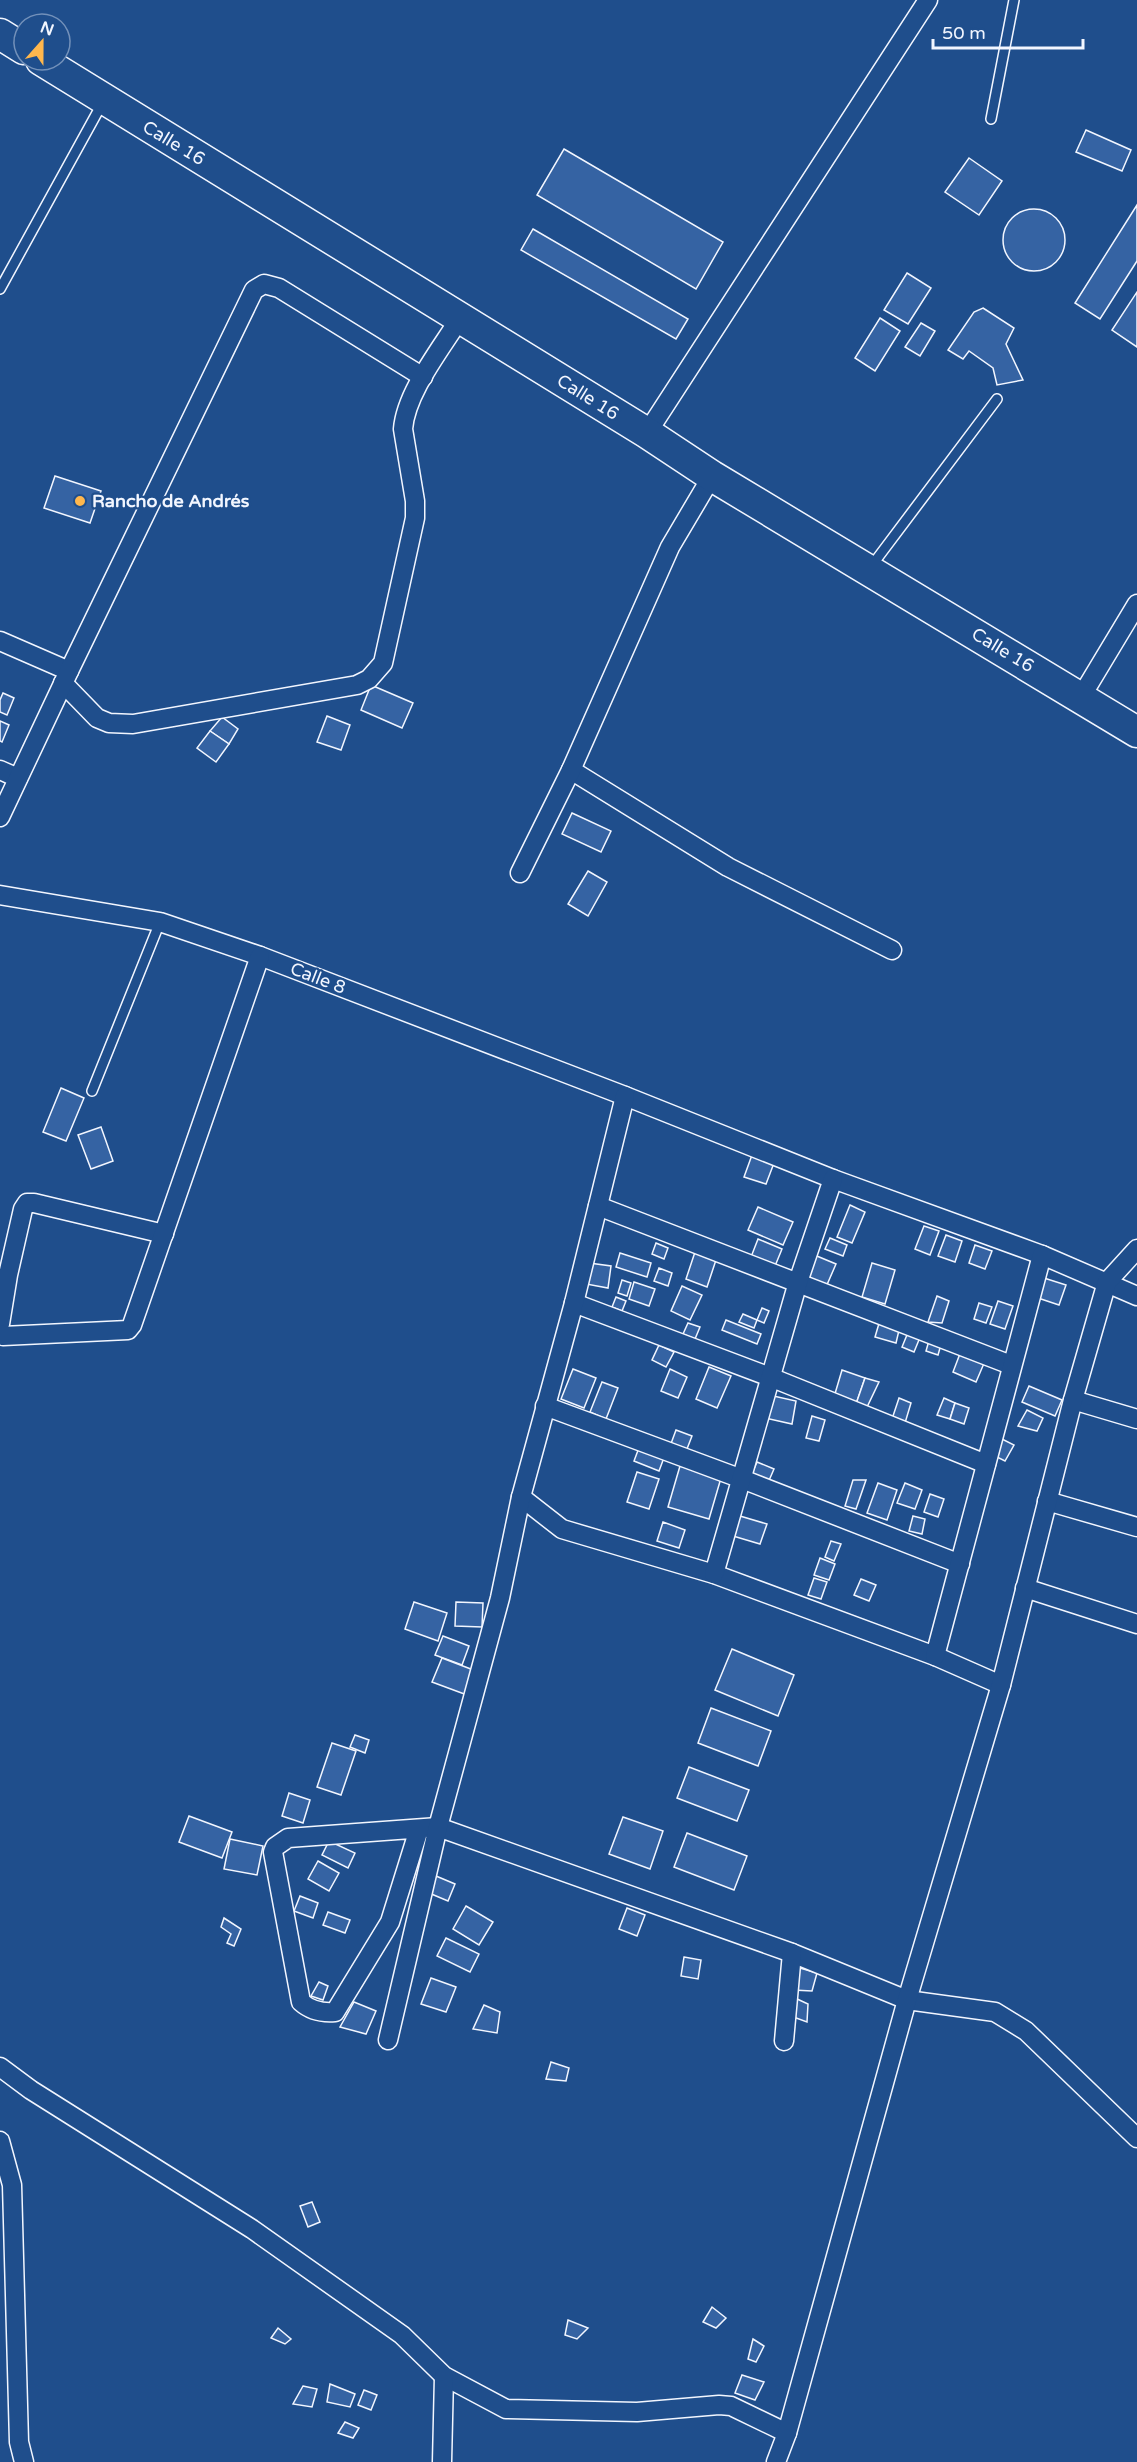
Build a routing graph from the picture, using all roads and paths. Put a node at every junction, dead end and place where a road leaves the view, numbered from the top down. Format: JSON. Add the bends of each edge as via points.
{"nodes":[{"id":1,"x":928,"y":0,"type":"edge"},
{"id":2,"x":1014,"y":0,"type":"edge"},
{"id":3,"x":60,"y":72,"type":"edge"},
{"id":4,"x":104,"y":100,"type":"junction"},
{"id":5,"x":991,"y":119,"type":"dead end"},
{"id":6,"x":0,"y":289,"type":"edge"},
{"id":7,"x":460,"y":318,"type":"junction"},
{"id":8,"x":427,"y":372,"type":"junction"},
{"id":9,"x":997,"y":399,"type":"dead end"},
{"id":10,"x":647,"y":434,"type":"junction"},
{"id":11,"x":705,"y":488,"type":"junction"},
{"id":12,"x":869,"y":570,"type":"junction"},
{"id":13,"x":1137,"y":604,"type":"edge"},
{"id":14,"x":0,"y":641,"type":"edge"},
{"id":15,"x":66,"y":677,"type":"junction"},
{"id":16,"x":1081,"y":697,"type":"junction"},
{"id":17,"x":1137,"y":732,"type":"edge"},
{"id":18,"x":0,"y":770,"type":"edge"},
{"id":19,"x":571,"y":770,"type":"junction"},
{"id":20,"x":18,"y":778,"type":"junction"},
{"id":21,"x":0,"y":817,"type":"edge"},
{"id":22,"x":520,"y":873,"type":"dead end"},
{"id":23,"x":0,"y":895,"type":"edge"},
{"id":24,"x":159,"y":922,"type":"junction"},
{"id":25,"x":892,"y":950,"type":"dead end"},
{"id":26,"x":260,"y":956,"type":"junction"},
{"id":27,"x":92,"y":1091,"type":"dead end"},
{"id":28,"x":626,"y":1096,"type":"junction"},
{"id":29,"x":833,"y":1179,"type":"junction"},
{"id":30,"x":598,"y":1206,"type":"junction"},
{"id":31,"x":164,"y":1234,"type":"junction"},
{"id":32,"x":1137,"y":1249,"type":"edge"},
{"id":33,"x":1042,"y":1255,"type":"junction"},
{"id":34,"x":798,"y":1282,"type":"junction"},
{"id":35,"x":1107,"y":1282,"type":"junction"},
{"id":36,"x":1137,"y":1296,"type":"edge"},
{"id":37,"x":574,"y":1303,"type":"junction"},
{"id":38,"x":0,"y":1323,"type":"edge"},
{"id":39,"x":0,"y":1334,"type":"edge"},
{"id":40,"x":1011,"y":1365,"type":"junction"},
{"id":41,"x":770,"y":1377,"type":"junction"},
{"id":42,"x":1073,"y":1400,"type":"junction"},
{"id":43,"x":545,"y":1407,"type":"junction"},
{"id":44,"x":1137,"y":1419,"type":"edge"},
{"id":45,"x":986,"y":1464,"type":"junction"},
{"id":46,"x":742,"y":1479,"type":"junction"},
{"id":47,"x":520,"y":1497,"type":"junction"},
{"id":48,"x":1047,"y":1501,"type":"junction"},
{"id":49,"x":1137,"y":1527,"type":"edge"},
{"id":50,"x":960,"y":1564,"type":"junction"},
{"id":51,"x":714,"y":1574,"type":"junction"},
{"id":52,"x":1025,"y":1588,"type":"junction"},
{"id":53,"x":1137,"y":1624,"type":"edge"},
{"id":54,"x":935,"y":1656,"type":"junction"},
{"id":55,"x":1001,"y":1685,"type":"junction"},
{"id":56,"x":438,"y":1827,"type":"junction"},
{"id":57,"x":419,"y":1829,"type":"junction"},
{"id":58,"x":792,"y":1953,"type":"junction"},
{"id":59,"x":907,"y":2000,"type":"junction"},
{"id":60,"x":388,"y":2040,"type":"dead end"},
{"id":61,"x":784,"y":2041,"type":"dead end"},
{"id":62,"x":0,"y":2067,"type":"edge"},
{"id":63,"x":1137,"y":2138,"type":"edge"},
{"id":64,"x":0,"y":2141,"type":"edge"},
{"id":65,"x":444,"y":2376,"type":"junction"},
{"id":66,"x":787,"y":2433,"type":"junction"},
{"id":67,"x":24,"y":2462,"type":"edge"},
{"id":68,"x":442,"y":2462,"type":"edge"},
{"id":69,"x":776,"y":2462,"type":"edge"}],
"edges":[{"from":1,"to":10,"type":"street"},
{"from":2,"to":5,"type":"lane"},
{"from":3,"to":4,"type":"highway","name":"Calle 16"},
{"from":4,"to":6,"type":"lane"},
{"from":4,"to":7,"type":"highway","name":"Calle 16"},
{"from":7,"to":8,"type":"street"},
{"from":7,"to":10,"type":"highway","name":"Calle 16"},
{"from":8,"to":15,"type":"street","via":[[279,288],[264,284],[254,290]]},
{"from":8,"to":15,"type":"street","via":[[403,429],[415,518],[383,663],[369,679],[357,685],[133,724],[97,718]]},
{"from":9,"to":12,"type":"lane"},
{"from":10,"to":11,"type":"highway","name":"Calle 16"},
{"from":11,"to":12,"type":"highway","name":"Calle 16"},
{"from":11,"to":19,"type":"street","via":[[670,547]]},
{"from":12,"to":16,"type":"highway","name":"Calle 16"},
{"from":13,"to":16,"type":"street"},
{"from":14,"to":15,"type":"street"},
{"from":15,"to":20,"type":"street"},
{"from":16,"to":17,"type":"highway","name":"Calle 16"},
{"from":18,"to":20,"type":"street"},
{"from":19,"to":22,"type":"street"},
{"from":19,"to":25,"type":"street","via":[[728,867]]},
{"from":20,"to":21,"type":"street"},
{"from":23,"to":24,"type":"street","name":"Calle 8"},
{"from":24,"to":26,"type":"street","name":"Calle 8"},
{"from":24,"to":27,"type":"lane"},
{"from":26,"to":28,"type":"street","name":"Calle 8"},
{"from":26,"to":31,"type":"street"},
{"from":28,"to":29,"type":"street","name":"Calle 8"},
{"from":28,"to":30,"type":"street"},
{"from":29,"to":33,"type":"street","name":"Calle 8"},
{"from":29,"to":34,"type":"street"},
{"from":30,"to":34,"type":"street"},
{"from":30,"to":37,"type":"street"},
{"from":31,"to":38,"type":"street","via":[[27,1203],[10,1264]]},
{"from":31,"to":39,"type":"street","via":[[128,1330]]},
{"from":32,"to":35,"type":"street"},
{"from":33,"to":35,"type":"street","name":"Calle 8"},
{"from":33,"to":40,"type":"street"},
{"from":34,"to":40,"type":"street"},
{"from":34,"to":41,"type":"street"},
{"from":35,"to":36,"type":"street","name":"Calle 8"},
{"from":35,"to":42,"type":"street"},
{"from":37,"to":41,"type":"street"},
{"from":37,"to":43,"type":"street"},
{"from":40,"to":45,"type":"street"},
{"from":41,"to":45,"type":"street"},
{"from":41,"to":46,"type":"street"},
{"from":42,"to":44,"type":"street"},
{"from":42,"to":48,"type":"street"},
{"from":43,"to":46,"type":"street"},
{"from":43,"to":47,"type":"street"},
{"from":45,"to":50,"type":"street"},
{"from":46,"to":50,"type":"street"},
{"from":46,"to":51,"type":"street"},
{"from":47,"to":51,"type":"street","via":[[562,1529]]},
{"from":47,"to":56,"type":"street","via":[[500,1598]]},
{"from":48,"to":49,"type":"street"},
{"from":48,"to":52,"type":"street"},
{"from":50,"to":54,"type":"street"},
{"from":51,"to":54,"type":"street"},
{"from":52,"to":53,"type":"street"},
{"from":52,"to":55,"type":"street"},
{"from":54,"to":55,"type":"street"},
{"from":55,"to":59,"type":"street"},
{"from":56,"to":57,"type":"street"},
{"from":56,"to":58,"type":"street"},
{"from":56,"to":60,"type":"street"},
{"from":57,"to":57,"type":"street","via":[[288,1838],[275,1847],[301,2002],[306,2007],[335,2012],[390,1922]]},
{"from":58,"to":59,"type":"street"},
{"from":58,"to":61,"type":"street"},
{"from":59,"to":63,"type":"street","via":[[995,2012],[1026,2031]]},
{"from":59,"to":66,"type":"street"},
{"from":62,"to":65,"type":"street","via":[[252,2229],[402,2335]]},
{"from":64,"to":67,"type":"street","via":[[12,2185],[19,2442]]},
{"from":65,"to":66,"type":"street","via":[[506,2409],[638,2412],[731,2406]]},
{"from":65,"to":68,"type":"street"},
{"from":66,"to":69,"type":"street"}]}
